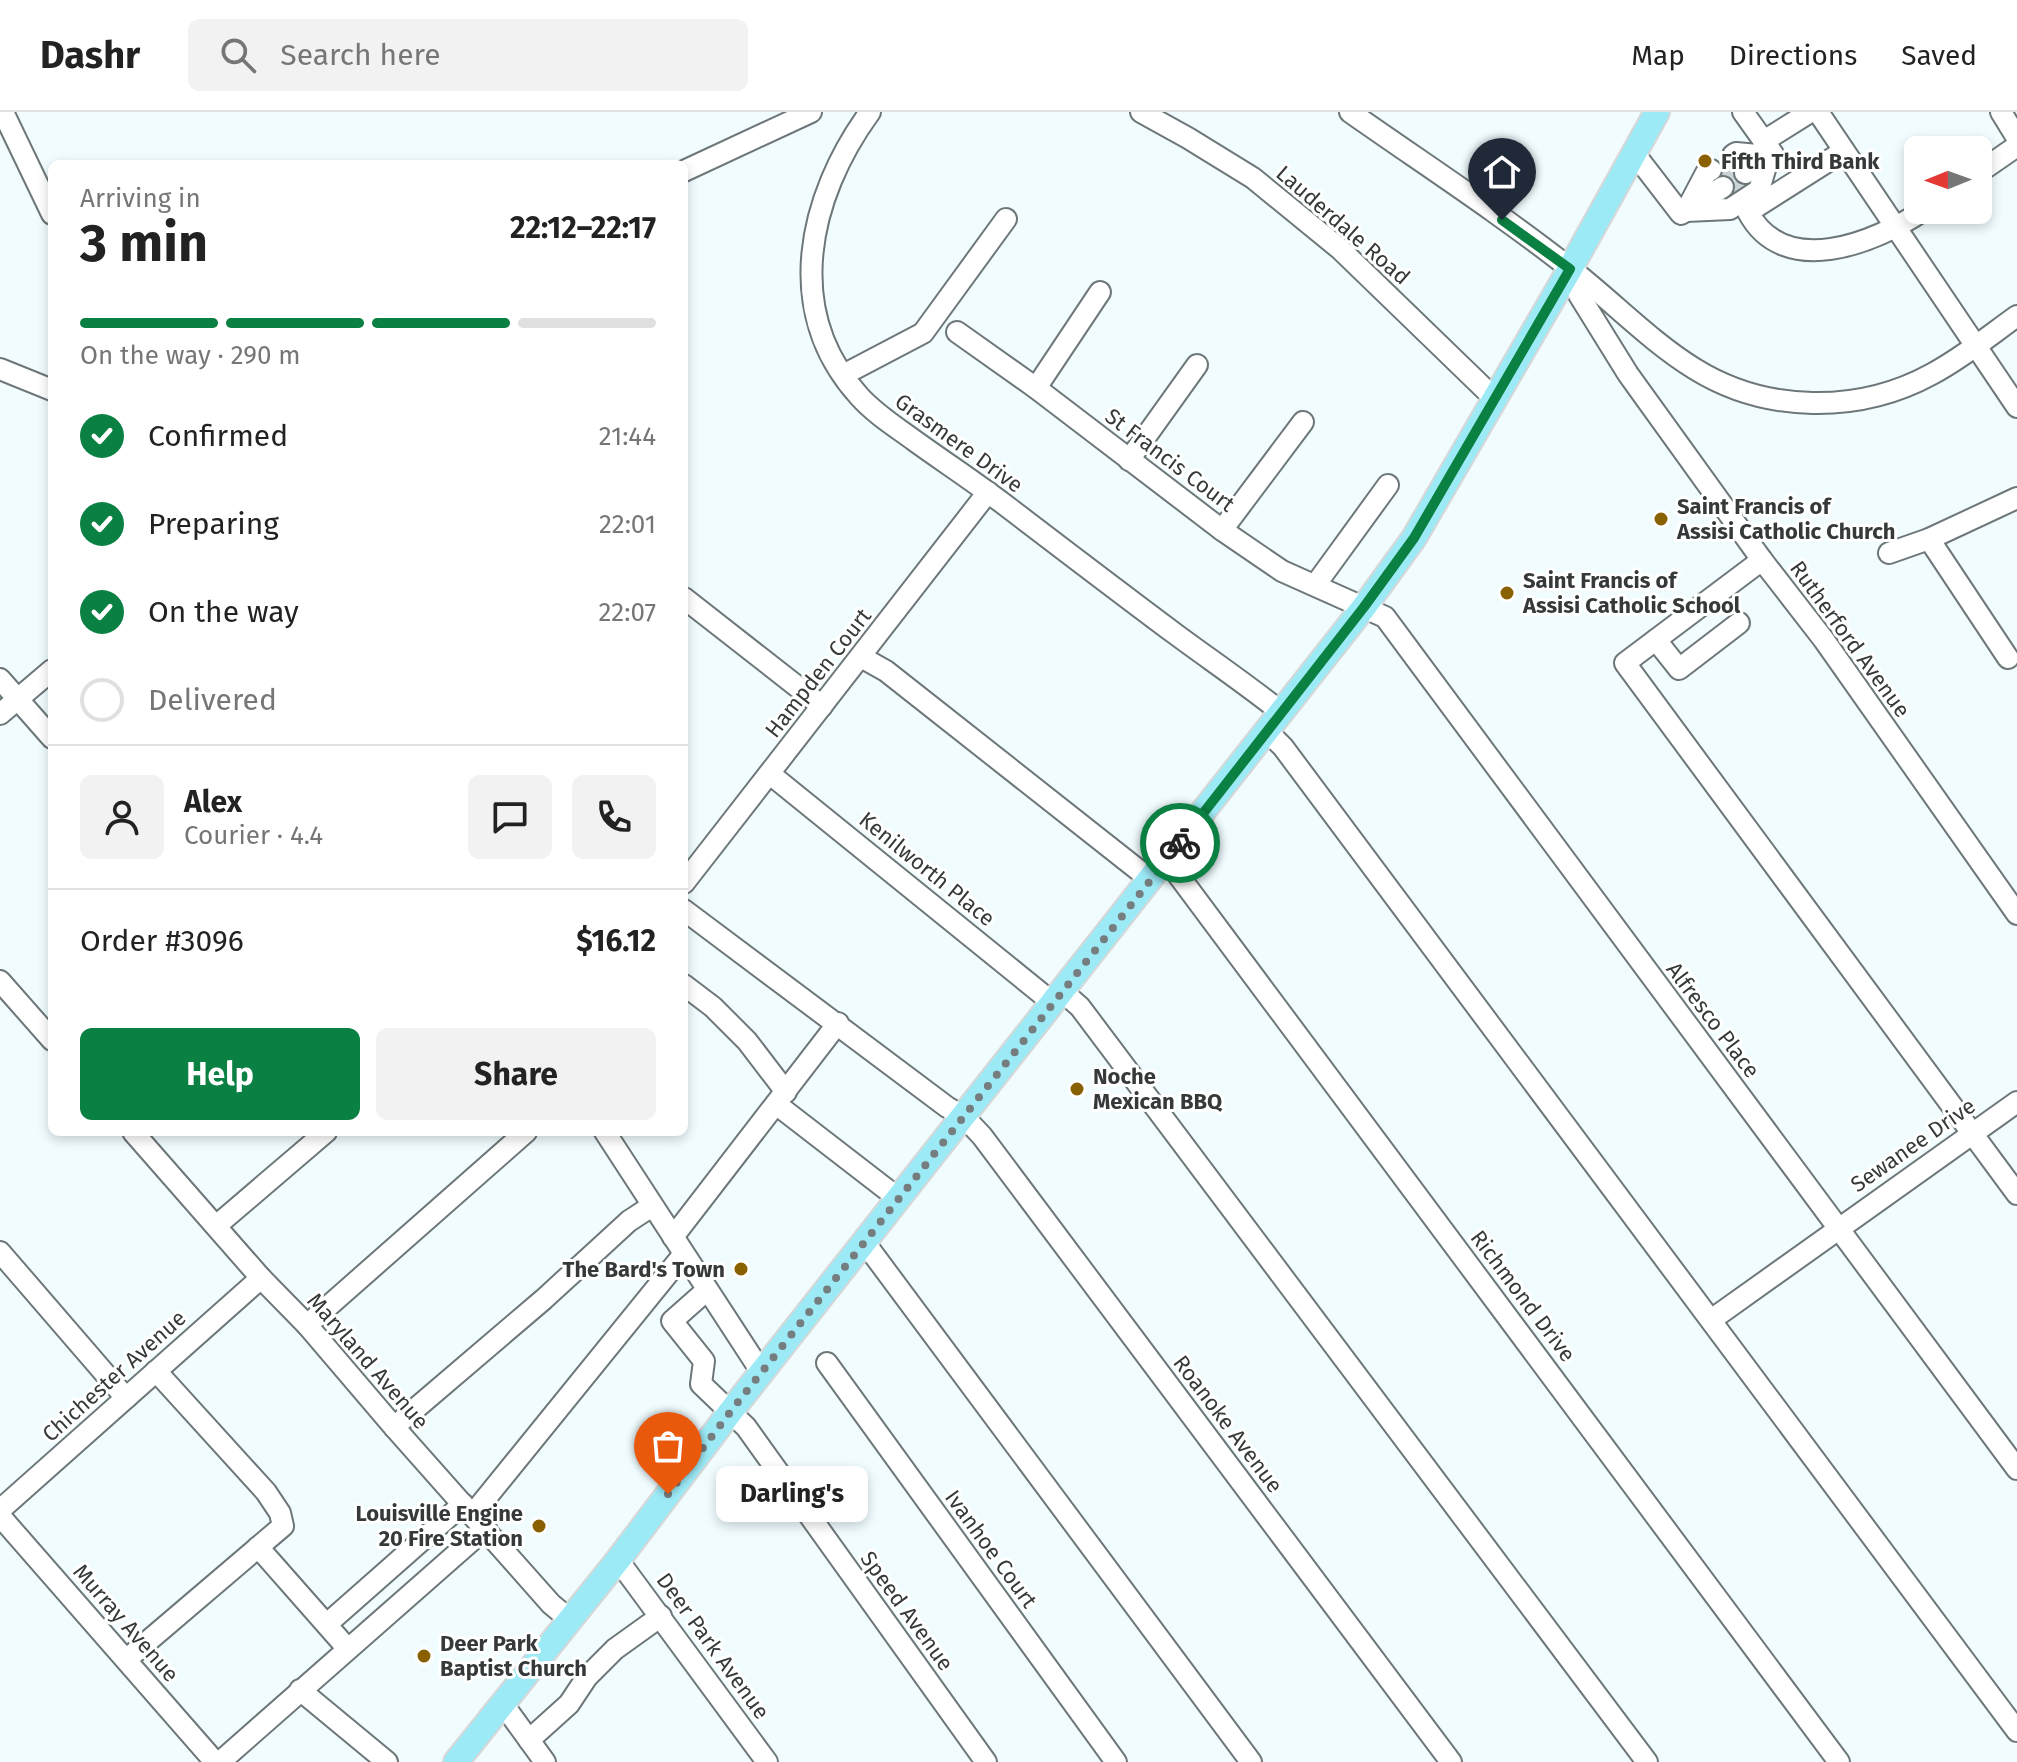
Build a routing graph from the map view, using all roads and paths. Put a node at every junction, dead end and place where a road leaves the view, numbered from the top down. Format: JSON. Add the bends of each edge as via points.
{"nodes":[{"id":1,"x":3,"y":112,"type":"edge"},
{"id":2,"x":811,"y":112,"type":"edge"},
{"id":3,"x":870,"y":112,"type":"edge"},
{"id":4,"x":1141,"y":112,"type":"edge"},
{"id":5,"x":1350,"y":112,"type":"edge"},
{"id":6,"x":1657,"y":112,"type":"edge"},
{"id":7,"x":1743,"y":112,"type":"edge"},
{"id":8,"x":2001,"y":112,"type":"edge"},
{"id":9,"x":1821,"y":114,"type":"edge"},
{"id":10,"x":2017,"y":138,"type":"edge"},
{"id":11,"x":2017,"y":146,"type":"edge"},
{"id":12,"x":1769,"y":150,"type":"junction"},
{"id":13,"x":1844,"y":151,"type":"junction"},
{"id":14,"x":1634,"y":153,"type":"junction"},
{"id":15,"x":1992,"y":163,"type":"edge"},
{"id":16,"x":688,"y":169,"type":"edge"},
{"id":17,"x":48,"y":206,"type":"edge"},
{"id":18,"x":1686,"y":211,"type":"junction"},
{"id":19,"x":1006,"y":219,"type":"dead end"},
{"id":20,"x":1904,"y":223,"type":"edge"},
{"id":21,"x":1897,"y":228,"type":"junction"},
{"id":22,"x":1570,"y":269,"type":"junction"},
{"id":23,"x":1100,"y":292,"type":"dead end"},
{"id":24,"x":2017,"y":316,"type":"edge"},
{"id":25,"x":957,"y":332,"type":"dead end"},
{"id":26,"x":1976,"y":345,"type":"junction"},
{"id":27,"x":1197,"y":365,"type":"dead end"},
{"id":28,"x":0,"y":369,"type":"edge"},
{"id":29,"x":843,"y":375,"type":"junction"},
{"id":30,"x":48,"y":388,"type":"edge"},
{"id":31,"x":1036,"y":388,"type":"junction"},
{"id":32,"x":1495,"y":399,"type":"junction"},
{"id":33,"x":2017,"y":407,"type":"edge"},
{"id":34,"x":1303,"y":422,"type":"dead end"},
{"id":35,"x":1129,"y":460,"type":"junction"},
{"id":36,"x":1388,"y":485,"type":"dead end"},
{"id":37,"x":988,"y":492,"type":"junction"},
{"id":38,"x":2017,"y":498,"type":"edge"},
{"id":39,"x":1222,"y":530,"type":"junction"},
{"id":40,"x":1929,"y":539,"type":"junction"},
{"id":41,"x":1889,"y":553,"type":"dead end"},
{"id":42,"x":1762,"y":560,"type":"junction"},
{"id":43,"x":1316,"y":584,"type":"junction"},
{"id":44,"x":688,"y":601,"type":"edge"},
{"id":45,"x":1364,"y":607,"type":"junction"},
{"id":46,"x":1739,"y":623,"type":"dead end"},
{"id":47,"x":1656,"y":640,"type":"junction"},
{"id":48,"x":861,"y":657,"type":"junction"},
{"id":49,"x":2008,"y":658,"type":"dead end"},
{"id":50,"x":48,"y":673,"type":"edge"},
{"id":51,"x":0,"y":679,"type":"edge"},
{"id":52,"x":17,"y":699,"type":"junction"},
{"id":53,"x":822,"y":706,"type":"junction"},
{"id":54,"x":0,"y":714,"type":"edge"},
{"id":55,"x":1274,"y":722,"type":"junction"},
{"id":56,"x":48,"y":734,"type":"edge"},
{"id":57,"x":770,"y":774,"type":"junction"},
{"id":58,"x":1167,"y":860,"type":"junction"},
{"id":59,"x":688,"y":878,"type":"edge"},
{"id":60,"x":1151,"y":880,"type":"junction"},
{"id":61,"x":688,"y":913,"type":"edge"},
{"id":62,"x":2017,"y":914,"type":"edge"},
{"id":63,"x":0,"y":982,"type":"edge"},
{"id":64,"x":688,"y":988,"type":"edge"},
{"id":65,"x":1058,"y":997,"type":"junction"},
{"id":66,"x":838,"y":1023,"type":"junction"},
{"id":67,"x":48,"y":1036,"type":"edge"},
{"id":68,"x":781,"y":1098,"type":"junction"},
{"id":69,"x":2017,"y":1102,"type":"edge"},
{"id":70,"x":964,"y":1117,"type":"junction"},
{"id":71,"x":1972,"y":1134,"type":"junction"},
{"id":72,"x":137,"y":1136,"type":"edge"},
{"id":73,"x":321,"y":1136,"type":"edge"},
{"id":74,"x":521,"y":1136,"type":"edge"},
{"id":75,"x":608,"y":1136,"type":"edge"},
{"id":76,"x":2017,"y":1194,"type":"edge"},
{"id":77,"x":899,"y":1199,"type":"junction"},
{"id":78,"x":652,"y":1206,"type":"junction"},
{"id":79,"x":216,"y":1226,"type":"junction"},
{"id":80,"x":1838,"y":1228,"type":"junction"},
{"id":81,"x":865,"y":1243,"type":"junction"},
{"id":82,"x":678,"y":1246,"type":"junction"},
{"id":83,"x":0,"y":1252,"type":"edge"},
{"id":84,"x":261,"y":1278,"type":"junction"},
{"id":85,"x":707,"y":1290,"type":"junction"},
{"id":86,"x":1711,"y":1320,"type":"junction"},
{"id":87,"x":307,"y":1325,"type":"junction"},
{"id":88,"x":827,"y":1363,"type":"dead end"},
{"id":89,"x":156,"y":1371,"type":"junction"},
{"id":90,"x":762,"y":1373,"type":"junction"},
{"id":91,"x":126,"y":1398,"type":"junction"},
{"id":92,"x":731,"y":1411,"type":"junction"},
{"id":93,"x":394,"y":1427,"type":"junction"},
{"id":94,"x":2017,"y":1469,"type":"edge"},
{"id":95,"x":0,"y":1513,"type":"edge"},
{"id":96,"x":474,"y":1515,"type":"junction"},
{"id":97,"x":258,"y":1547,"type":"junction"},
{"id":98,"x":618,"y":1560,"type":"junction"},
{"id":99,"x":661,"y":1616,"type":"junction"},
{"id":100,"x":569,"y":1619,"type":"junction"},
{"id":101,"x":327,"y":1624,"type":"junction"},
{"id":102,"x":347,"y":1648,"type":"junction"},
{"id":103,"x":127,"y":1659,"type":"junction"},
{"id":104,"x":300,"y":1690,"type":"junction"},
{"id":105,"x":503,"y":1704,"type":"junction"},
{"id":106,"x":2017,"y":1731,"type":"edge"},
{"id":107,"x":529,"y":1740,"type":"junction"},
{"id":108,"x":217,"y":1762,"type":"edge"},
{"id":109,"x":387,"y":1762,"type":"edge"},
{"id":110,"x":456,"y":1762,"type":"edge"},
{"id":111,"x":545,"y":1762,"type":"edge"},
{"id":112,"x":767,"y":1762,"type":"edge"},
{"id":113,"x":986,"y":1762,"type":"edge"},
{"id":114,"x":1116,"y":1762,"type":"edge"},
{"id":115,"x":1251,"y":1762,"type":"edge"},
{"id":116,"x":1451,"y":1762,"type":"edge"},
{"id":117,"x":1647,"y":1762,"type":"edge"},
{"id":118,"x":1839,"y":1762,"type":"edge"}],
"edges":[{"from":1,"to":17,"type":"street"},
{"from":2,"to":16,"type":"street"},
{"from":3,"to":29,"type":"street","name":"Grasmere Drive","via":[[837,168],[811,250],[816,317]]},
{"from":4,"to":32,"type":"street","name":"Lauderdale Road","via":[[1264,187],[1340,249]]},
{"from":5,"to":22,"type":"street"},
{"from":6,"to":14,"type":"main road"},
{"from":7,"to":12,"type":"street"},
{"from":8,"to":10,"type":"street"},
{"from":9,"to":12,"type":"street"},
{"from":9,"to":13,"type":"street"},
{"from":11,"to":15,"type":"street"},
{"from":12,"to":12,"type":"street","via":[[1736,153],[1742,169]]},
{"from":12,"to":18,"type":"street","via":[[1759,190],[1730,209]]},
{"from":13,"to":21,"type":"street"},
{"from":13,"to":21,"type":"street","via":[[1748,212],[1756,227],[1790,248],[1816,250],[1874,239]]},
{"from":14,"to":18,"type":"street","via":[[1681,214]]},
{"from":14,"to":22,"type":"main road"},
{"from":18,"to":18,"type":"street","via":[[1706,173],[1721,183],[1722,201]]},
{"from":19,"to":29,"type":"street","via":[[923,333]]},
{"from":20,"to":21,"type":"street"},
{"from":21,"to":26,"type":"street"},
{"from":22,"to":26,"type":"street","via":[[1697,370],[1778,400],[1814,404],[1885,394],[1932,374]]},
{"from":22,"to":32,"type":"main road"},
{"from":22,"to":42,"type":"street","name":"Rutherford Avenue","via":[[1579,295],[1628,374]]},
{"from":23,"to":31,"type":"street"},
{"from":24,"to":26,"type":"street"},
{"from":25,"to":31,"type":"street","name":"St Francis Court"},
{"from":26,"to":33,"type":"street"},
{"from":27,"to":35,"type":"street"},
{"from":28,"to":30,"type":"street"},
{"from":29,"to":37,"type":"street","name":"Grasmere Drive","via":[[880,417]]},
{"from":31,"to":35,"type":"street","name":"St Francis Court"},
{"from":32,"to":45,"type":"main road","via":[[1414,538]]},
{"from":34,"to":39,"type":"street"},
{"from":35,"to":39,"type":"street","name":"St Francis Court"},
{"from":36,"to":43,"type":"street"},
{"from":37,"to":48,"type":"street","name":"Hampden Court"},
{"from":37,"to":55,"type":"street","name":"Grasmere Drive"},
{"from":38,"to":40,"type":"street"},
{"from":39,"to":43,"type":"street","name":"St Francis Court","via":[[1282,571]]},
{"from":40,"to":41,"type":"street"},
{"from":40,"to":49,"type":"street"},
{"from":42,"to":47,"type":"street"},
{"from":42,"to":62,"type":"street","name":"Rutherford Avenue"},
{"from":43,"to":45,"type":"street","name":"St Francis Court"},
{"from":44,"to":53,"type":"street"},
{"from":45,"to":55,"type":"main road"},
{"from":45,"to":80,"type":"street","name":"Alfresco Place","via":[[1385,617]]},
{"from":46,"to":47,"type":"street","via":[[1679,669]]},
{"from":47,"to":71,"type":"street","via":[[1625,663]]},
{"from":48,"to":53,"type":"street","name":"Hampden Court"},
{"from":48,"to":60,"type":"street","via":[[886,671]]},
{"from":50,"to":52,"type":"street"},
{"from":51,"to":52,"type":"street"},
{"from":52,"to":54,"type":"street"},
{"from":52,"to":56,"type":"street"},
{"from":53,"to":57,"type":"street","name":"Hampden Court"},
{"from":55,"to":58,"type":"main road"},
{"from":55,"to":86,"type":"street","name":"Grasmere Drive","via":[[1283,747]]},
{"from":57,"to":59,"type":"street","name":"Hampden Court"},
{"from":57,"to":65,"type":"street","name":"Kenilworth Place"},
{"from":58,"to":60,"type":"main road"},
{"from":58,"to":118,"type":"street","name":"Richmond Drive"},
{"from":60,"to":65,"type":"main road"},
{"from":61,"to":66,"type":"street","name":"Roanoke Avenue"},
{"from":63,"to":67,"type":"street"},
{"from":64,"to":68,"type":"street","via":[[747,1041]]},
{"from":65,"to":70,"type":"main road"},
{"from":65,"to":117,"type":"street","name":"Kenilworth Place","via":[[1080,1007]]},
{"from":66,"to":68,"type":"street"},
{"from":66,"to":70,"type":"street","name":"Roanoke Avenue"},
{"from":68,"to":77,"type":"street"},
{"from":68,"to":82,"type":"street"},
{"from":69,"to":71,"type":"street","name":"Sewanee Drive"},
{"from":70,"to":77,"type":"main road"},
{"from":70,"to":116,"type":"street","name":"Roanoke Avenue"},
{"from":71,"to":76,"type":"street"},
{"from":71,"to":80,"type":"street","name":"Sewanee Drive"},
{"from":72,"to":79,"type":"street","name":"Maryland Avenue"},
{"from":73,"to":79,"type":"street"},
{"from":74,"to":87,"type":"street"},
{"from":75,"to":78,"type":"street"},
{"from":77,"to":81,"type":"main road"},
{"from":78,"to":82,"type":"street"},
{"from":78,"to":93,"type":"street"},
{"from":79,"to":84,"type":"street","name":"Maryland Avenue"},
{"from":80,"to":86,"type":"street","name":"Sewanee Drive"},
{"from":80,"to":94,"type":"street","name":"Alfresco Place"},
{"from":81,"to":90,"type":"main road"},
{"from":81,"to":115,"type":"street"},
{"from":82,"to":85,"type":"street"},
{"from":82,"to":96,"type":"street"},
{"from":83,"to":91,"type":"street"},
{"from":84,"to":87,"type":"street","name":"Maryland Avenue"},
{"from":84,"to":89,"type":"street","name":"Chichester Avenue"},
{"from":85,"to":90,"type":"street"},
{"from":85,"to":92,"type":"street","name":"Speed Avenue","via":[[672,1321],[704,1361],[701,1384]]},
{"from":86,"to":106,"type":"street","name":"Grasmere Drive"},
{"from":87,"to":93,"type":"street","name":"Maryland Avenue"},
{"from":88,"to":114,"type":"street","name":"Ivanhoe Court"},
{"from":89,"to":91,"type":"street","name":"Chichester Avenue"},
{"from":89,"to":97,"type":"street","via":[[280,1513],[283,1526]]},
{"from":90,"to":92,"type":"main road"},
{"from":91,"to":95,"type":"street","name":"Chichester Avenue"},
{"from":92,"to":98,"type":"main road"},
{"from":92,"to":113,"type":"street","name":"Speed Avenue"},
{"from":93,"to":96,"type":"street","name":"Maryland Avenue"},
{"from":95,"to":103,"type":"street","name":"Murray Avenue"},
{"from":96,"to":100,"type":"street","name":"Maryland Avenue"},
{"from":96,"to":101,"type":"street"},
{"from":96,"to":102,"type":"street"},
{"from":97,"to":101,"type":"street"},
{"from":97,"to":103,"type":"street"},
{"from":98,"to":99,"type":"street","name":"Deer Park Avenue"},
{"from":98,"to":100,"type":"main road"},
{"from":99,"to":107,"type":"street","via":[[615,1649],[569,1704]]},
{"from":99,"to":112,"type":"street","name":"Deer Park Avenue"},
{"from":100,"to":105,"type":"main road"},
{"from":101,"to":102,"type":"street"},
{"from":102,"to":104,"type":"street"},
{"from":103,"to":108,"type":"street","name":"Murray Avenue"},
{"from":104,"to":108,"type":"street"},
{"from":104,"to":109,"type":"street"},
{"from":105,"to":107,"type":"street"},
{"from":105,"to":110,"type":"main road"},
{"from":107,"to":111,"type":"street"}]}
